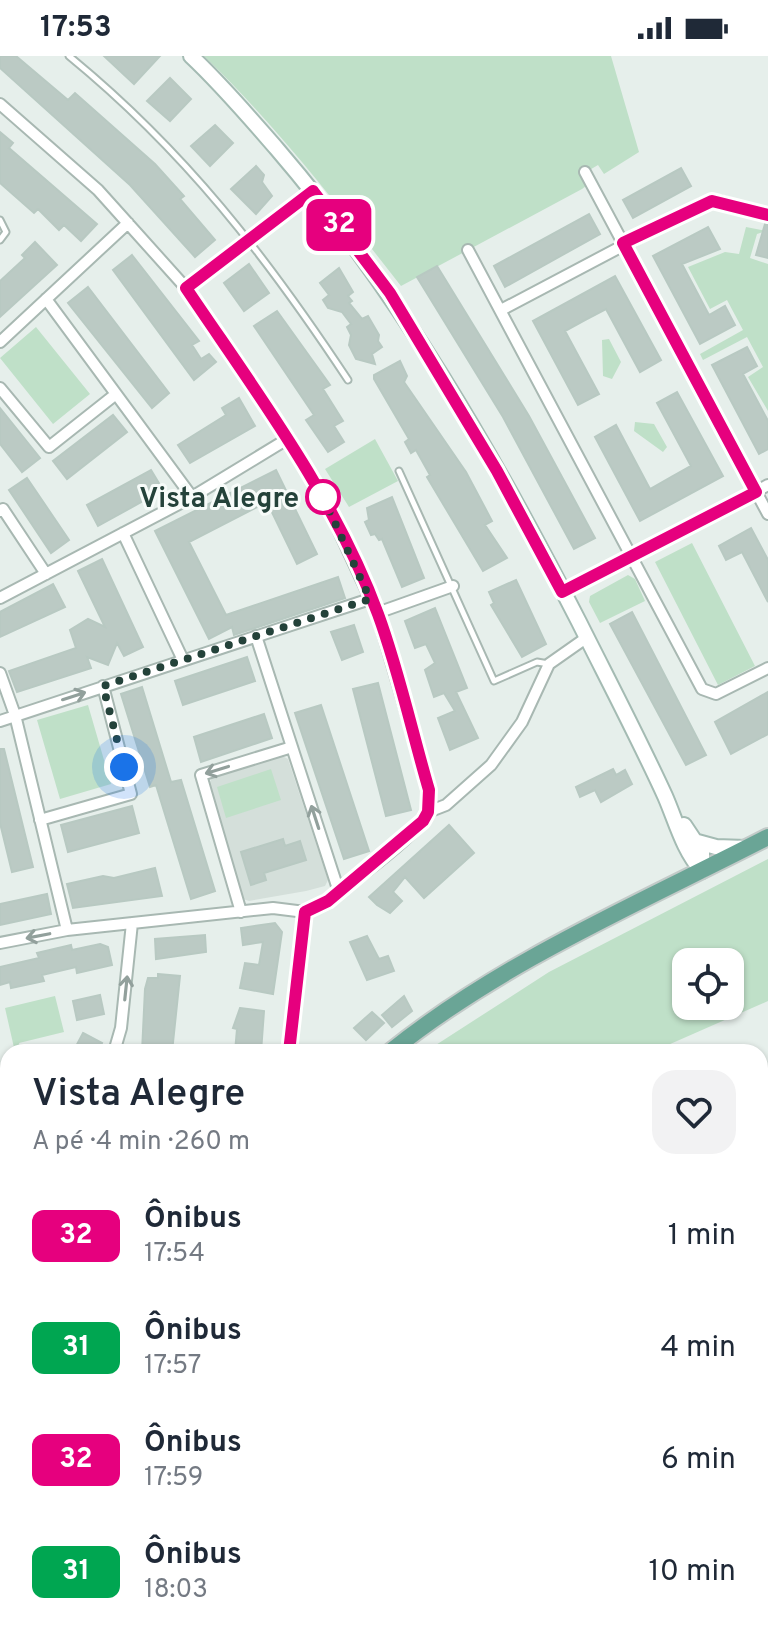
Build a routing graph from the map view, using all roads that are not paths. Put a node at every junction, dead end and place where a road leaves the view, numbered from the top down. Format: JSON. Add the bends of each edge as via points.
{"nodes":[{"id":1,"x":69,"y":56,"type":"edge"},
{"id":2,"x":191,"y":56,"type":"edge"},
{"id":3,"x":0,"y":104,"type":"edge"},
{"id":4,"x":585,"y":172,"type":"dead end"},
{"id":5,"x":313,"y":191,"type":"junction"},
{"id":6,"x":768,"y":215,"type":"edge"},
{"id":7,"x":0,"y":220,"type":"edge"},
{"id":8,"x":128,"y":223,"type":"junction"},
{"id":9,"x":250,"y":239,"type":"junction"},
{"id":10,"x":0,"y":240,"type":"edge"},
{"id":11,"x":623,"y":243,"type":"junction"},
{"id":12,"x":468,"y":250,"type":"dead end"},
{"id":13,"x":186,"y":288,"type":"junction"},
{"id":14,"x":46,"y":299,"type":"junction"},
{"id":15,"x":501,"y":310,"type":"junction"},
{"id":16,"x":2,"y":335,"type":"edge"},
{"id":17,"x":348,"y":380,"type":"dead end"},
{"id":18,"x":0,"y":388,"type":"edge"},
{"id":19,"x":116,"y":394,"type":"junction"},
{"id":20,"x":289,"y":438,"type":"junction"},
{"id":21,"x":399,"y":471,"type":"dead end"},
{"id":22,"x":768,"y":485,"type":"edge"},
{"id":23,"x":756,"y":492,"type":"junction"},
{"id":24,"x":192,"y":497,"type":"junction"},
{"id":25,"x":0,"y":511,"type":"edge"},
{"id":26,"x":768,"y":514,"type":"edge"},
{"id":27,"x":123,"y":533,"type":"junction"},
{"id":28,"x":631,"y":556,"type":"junction"},
{"id":29,"x":46,"y":574,"type":"junction"},
{"id":30,"x":453,"y":586,"type":"junction"},
{"id":31,"x":562,"y":592,"type":"junction"},
{"id":32,"x":0,"y":598,"type":"edge"},
{"id":33,"x":370,"y":599,"type":"junction"},
{"id":34,"x":377,"y":613,"type":"junction"},
{"id":35,"x":256,"y":636,"type":"junction"},
{"id":36,"x":586,"y":638,"type":"junction"},
{"id":37,"x":183,"y":660,"type":"junction"},
{"id":38,"x":549,"y":664,"type":"junction"},
{"id":39,"x":768,"y":668,"type":"edge"},
{"id":40,"x":0,"y":673,"type":"edge"},
{"id":41,"x":103,"y":686,"type":"junction"},
{"id":42,"x":15,"y":715,"type":"junction"},
{"id":43,"x":0,"y":721,"type":"edge"},
{"id":44,"x":292,"y":747,"type":"junction"},
{"id":45,"x":428,"y":812,"type":"junction"},
{"id":46,"x":40,"y":820,"type":"junction"},
{"id":47,"x":768,"y":837,"type":"edge"},
{"id":48,"x":690,"y":842,"type":"junction"},
{"id":49,"x":747,"y":848,"type":"junction"},
{"id":50,"x":702,"y":871,"type":"junction"},
{"id":51,"x":669,"y":888,"type":"junction"},
{"id":52,"x":339,"y":892,"type":"junction"},
{"id":53,"x":241,"y":912,"type":"junction"},
{"id":54,"x":305,"y":912,"type":"junction"},
{"id":55,"x":132,"y":923,"type":"junction"},
{"id":56,"x":67,"y":930,"type":"junction"},
{"id":57,"x":0,"y":943,"type":"edge"},
{"id":58,"x":116,"y":1044,"type":"edge"},
{"id":59,"x":290,"y":1044,"type":"edge"},
{"id":60,"x":401,"y":1044,"type":"edge"}],
"edges":[{"from":1,"to":9,"type":"lane","via":[[168,143]]},
{"from":2,"to":5,"type":"street"},
{"from":3,"to":8,"type":"street"},
{"from":4,"to":11,"type":"street"},
{"from":5,"to":9,"type":"street"},
{"from":5,"to":31,"type":"street","via":[[390,293]]},
{"from":6,"to":11,"type":"street","via":[[712,201]]},
{"from":7,"to":10,"type":"lane","via":[[6,232]]},
{"from":8,"to":13,"type":"street"},
{"from":8,"to":14,"type":"street"},
{"from":9,"to":13,"type":"street"},
{"from":9,"to":17,"type":"lane"},
{"from":11,"to":15,"type":"street"},
{"from":11,"to":23,"type":"street"},
{"from":12,"to":15,"type":"street"},
{"from":13,"to":20,"type":"street"},
{"from":14,"to":16,"type":"street"},
{"from":14,"to":19,"type":"street"},
{"from":15,"to":28,"type":"street"},
{"from":18,"to":19,"type":"street","via":[[49,447]]},
{"from":19,"to":24,"type":"street"},
{"from":20,"to":24,"type":"street"},
{"from":20,"to":33,"type":"street"},
{"from":21,"to":30,"type":"lane"},
{"from":22,"to":23,"type":"street"},
{"from":23,"to":26,"type":"street"},
{"from":23,"to":28,"type":"street"},
{"from":24,"to":27,"type":"street"},
{"from":25,"to":29,"type":"street"},
{"from":27,"to":29,"type":"street"},
{"from":27,"to":37,"type":"street"},
{"from":28,"to":31,"type":"street"},
{"from":28,"to":39,"type":"street","via":[[706,692],[716,694]]},
{"from":29,"to":32,"type":"street"},
{"from":30,"to":34,"type":"street"},
{"from":30,"to":38,"type":"lane","via":[[494,681],[537,662]]},
{"from":31,"to":36,"type":"street"},
{"from":33,"to":34,"type":"street"},
{"from":33,"to":35,"type":"street"},
{"from":34,"to":45,"type":"street","via":[[429,790]]},
{"from":35,"to":37,"type":"street"},
{"from":35,"to":44,"type":"street"},
{"from":36,"to":38,"type":"street"},
{"from":36,"to":48,"type":"street"},
{"from":37,"to":41,"type":"street"},
{"from":38,"to":45,"type":"street","via":[[522,722],[491,765],[446,805]]},
{"from":40,"to":42,"type":"street"},
{"from":42,"to":41,"type":"street","one_way":true},
{"from":41,"to":46,"type":"street","via":[[131,794]]},
{"from":42,"to":43,"type":"street"},
{"from":42,"to":46,"type":"street"},
{"from":52,"to":44,"type":"street","one_way":true},
{"from":44,"to":53,"type":"street","one_way":true,"via":[[201,775]]},
{"from":45,"to":52,"type":"street"},
{"from":46,"to":56,"type":"street"},
{"from":47,"to":49,"type":"main road"},
{"from":48,"to":49,"type":"street"},
{"from":48,"to":50,"type":"street","via":[[702,852]]},
{"from":48,"to":51,"type":"street"},
{"from":49,"to":50,"type":"main road"},
{"from":50,"to":51,"type":"main road"},
{"from":51,"to":60,"type":"main road","via":[[501,974]]},
{"from":52,"to":54,"type":"street"},
{"from":53,"to":54,"type":"street","via":[[281,907]]},
{"from":53,"to":55,"type":"street"},
{"from":54,"to":59,"type":"street"},
{"from":55,"to":56,"type":"street"},
{"from":58,"to":55,"type":"street","one_way":true},
{"from":56,"to":57,"type":"street","one_way":true}]}
